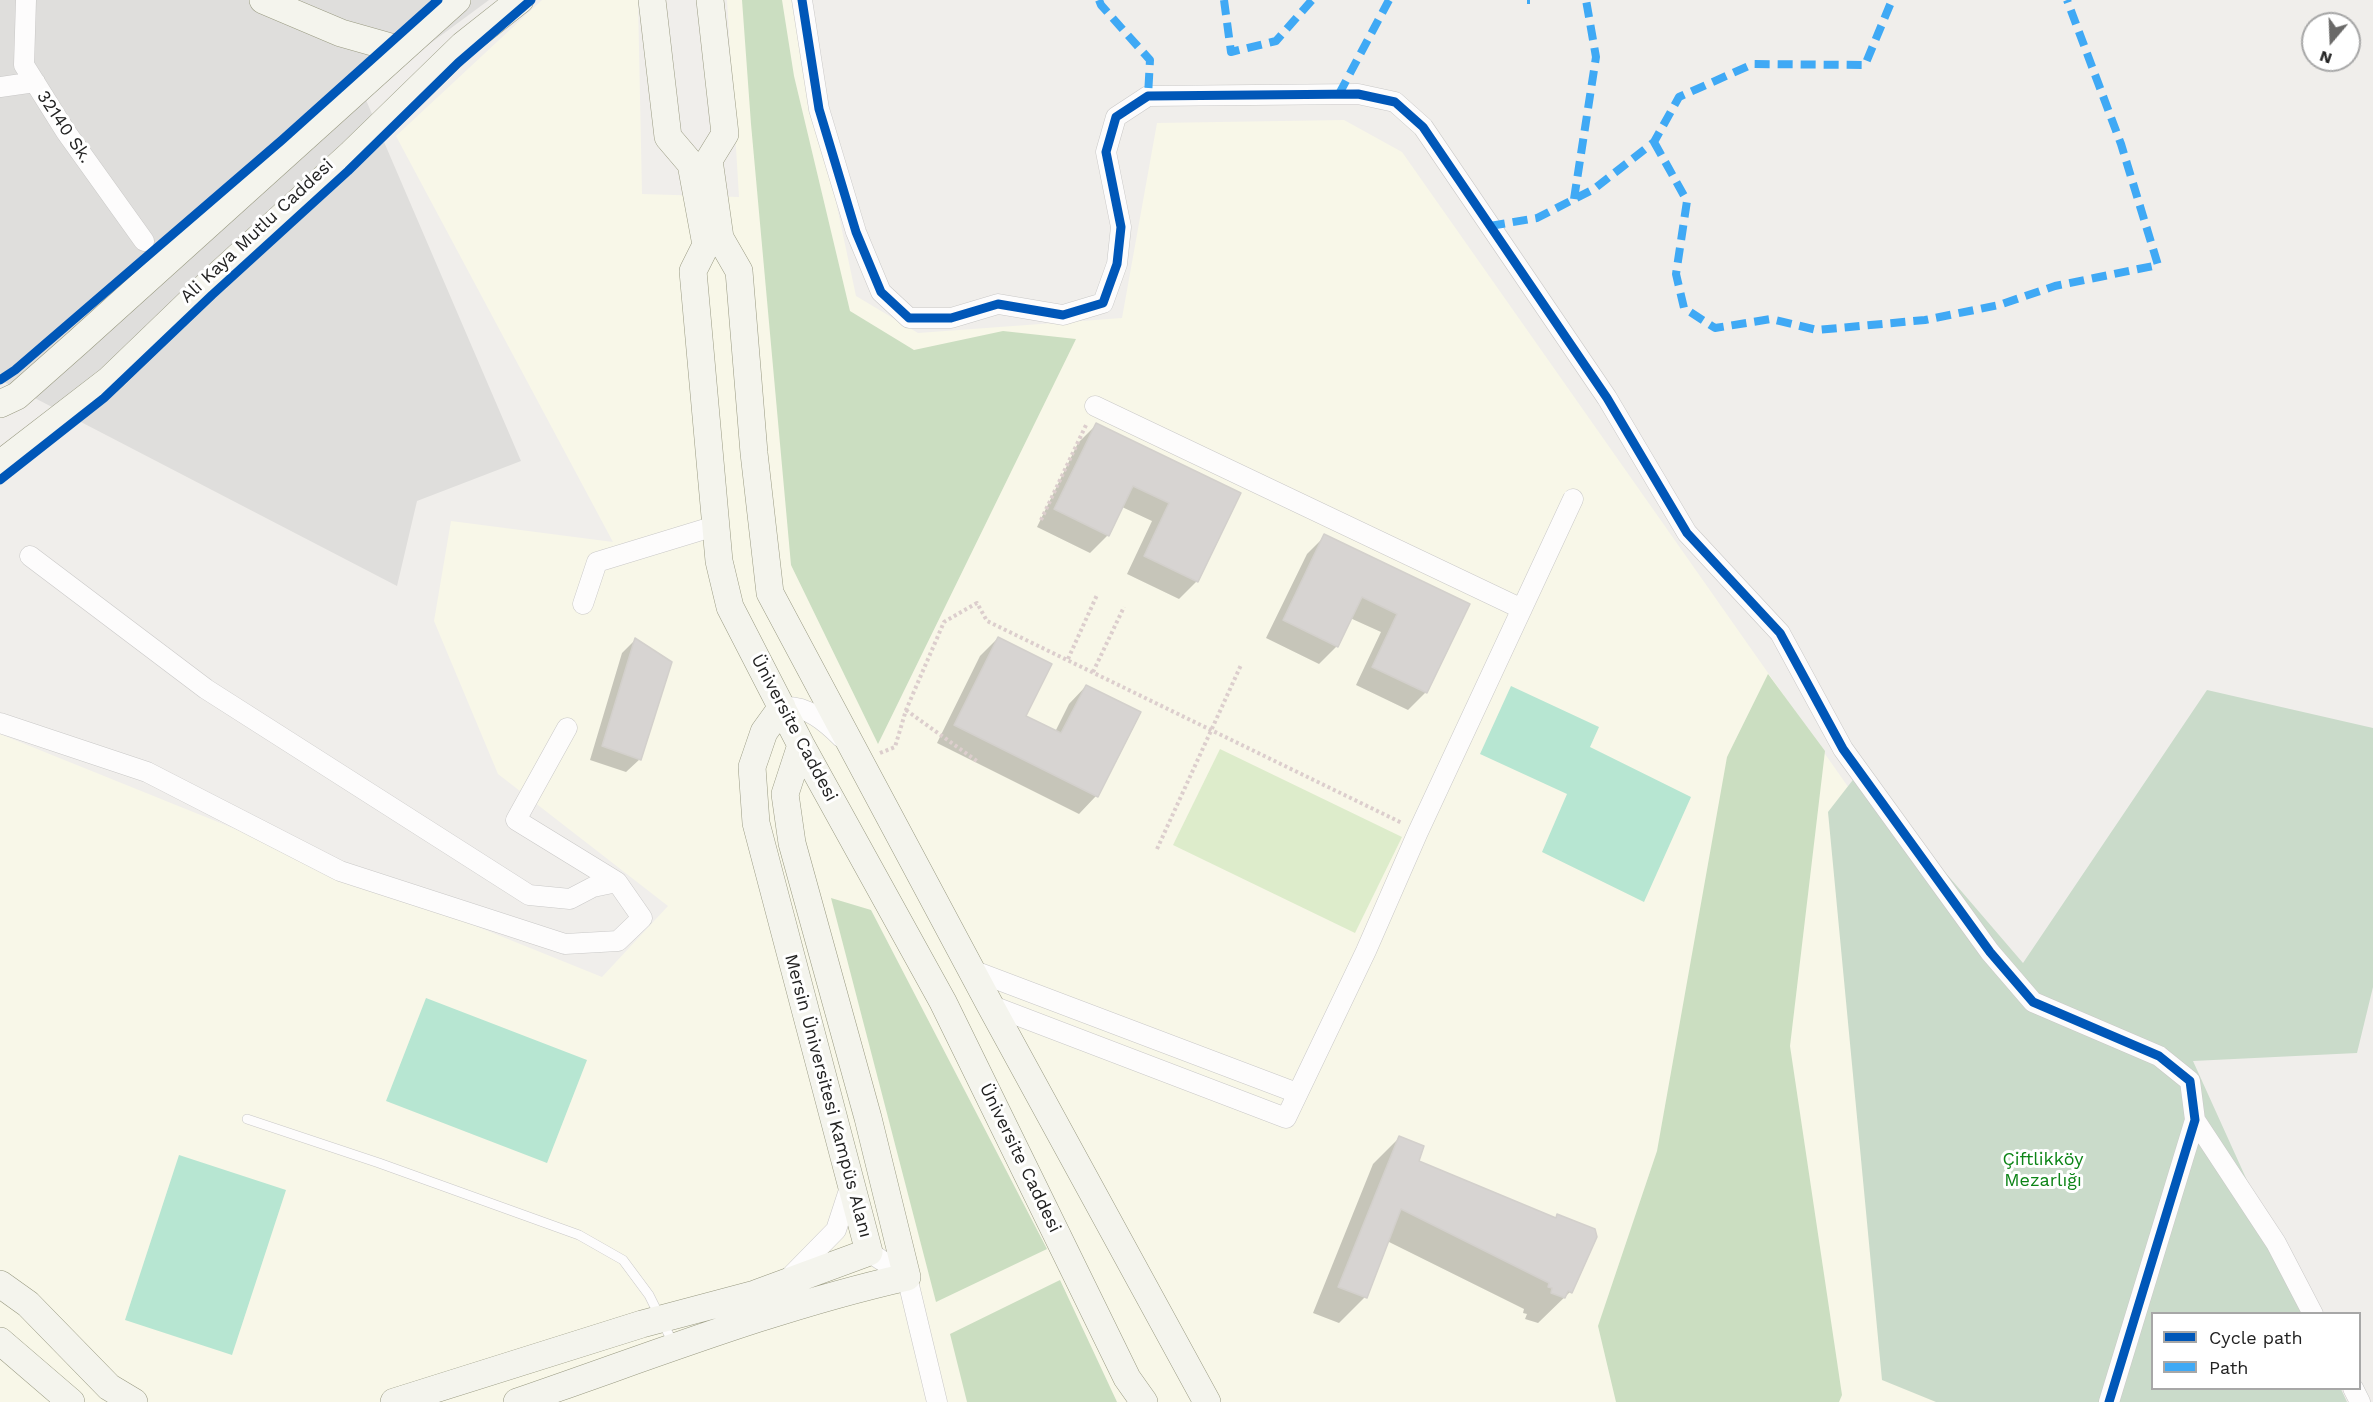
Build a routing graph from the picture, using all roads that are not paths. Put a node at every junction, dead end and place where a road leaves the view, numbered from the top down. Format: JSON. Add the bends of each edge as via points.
{"nodes":[{"id":1,"x":26,"y":0,"type":"edge"},
{"id":2,"x":457,"y":0,"type":"edge"},
{"id":3,"x":520,"y":0,"type":"edge"},
{"id":4,"x":652,"y":0,"type":"edge"},
{"id":5,"x":710,"y":0,"type":"edge"},
{"id":6,"x":802,"y":0,"type":"edge"},
{"id":7,"x":274,"y":2,"type":"edge"},
{"id":8,"x":341,"y":33,"type":"junction"},
{"id":9,"x":401,"y":50,"type":"junction"},
{"id":10,"x":370,"y":79,"type":"junction"},
{"id":11,"x":35,"y":82,"type":"junction"},
{"id":12,"x":0,"y":87,"type":"edge"},
{"id":13,"x":144,"y":241,"type":"dead end"},
{"id":14,"x":0,"y":404,"type":"edge"},
{"id":15,"x":1095,"y":406,"type":"road end"},
{"id":16,"x":0,"y":464,"type":"edge"},
{"id":17,"x":1573,"y":499,"type":"dead end"},
{"id":18,"x":715,"y":526,"type":"junction"},
{"id":19,"x":30,"y":556,"type":"dead end"},
{"id":20,"x":583,"y":604,"type":"dead end"},
{"id":21,"x":1522,"y":609,"type":"junction"},
{"id":22,"x":810,"y":668,"type":"junction"},
{"id":23,"x":782,"y":707,"type":"junction"},
{"id":24,"x":811,"y":712,"type":"junction"},
{"id":25,"x":0,"y":723,"type":"edge"},
{"id":26,"x":567,"y":728,"type":"dead end"},
{"id":27,"x":801,"y":745,"type":"junction"},
{"id":28,"x":856,"y":754,"type":"junction"},
{"id":29,"x":616,"y":882,"type":"junction"},
{"id":30,"x":972,"y":970,"type":"junction"},
{"id":31,"x":990,"y":1005,"type":"junction"},
{"id":32,"x":1297,"y":1093,"type":"junction"},
{"id":33,"x":247,"y":1119,"type":"dead end"},
{"id":34,"x":2195,"y":1120,"type":"junction"},
{"id":35,"x":851,"y":1184,"type":"junction"},
{"id":36,"x":869,"y":1251,"type":"junction"},
{"id":37,"x":907,"y":1277,"type":"junction"},
{"id":38,"x":783,"y":1283,"type":"junction"},
{"id":39,"x":0,"y":1284,"type":"edge"},
{"id":40,"x":2312,"y":1312,"type":"edge"},
{"id":41,"x":660,"y":1319,"type":"junction"},
{"id":42,"x":0,"y":1341,"type":"edge"},
{"id":43,"x":675,"y":1346,"type":"junction"},
{"id":44,"x":71,"y":1402,"type":"edge"},
{"id":45,"x":134,"y":1402,"type":"edge"},
{"id":46,"x":394,"y":1402,"type":"edge"},
{"id":47,"x":517,"y":1402,"type":"edge"},
{"id":48,"x":938,"y":1402,"type":"edge"},
{"id":49,"x":1144,"y":1402,"type":"edge"},
{"id":50,"x":1207,"y":1402,"type":"edge"},
{"id":51,"x":2109,"y":1402,"type":"edge"}],
"edges":[{"from":1,"to":11,"type":"street","name":"32140 Sk.","via":[[24,65]]},
{"from":2,"to":9,"type":"main road","name":"Ali Kaya Mutlu Caddesi"},
{"from":3,"to":16,"type":"main road","name":"Ali Kaya Mutlu Caddesi","via":[[463,45],[109,380]]},
{"from":4,"to":18,"type":"main road","name":"Üniversite Caddesi","via":[[668,137],[692,164],[706,245],[693,271]]},
{"from":5,"to":22,"type":"main road","via":[[725,134],[709,160],[720,238],[739,271],[770,592]]},
{"from":6,"to":34,"type":"street","via":[[819,109],[856,232],[881,291],[909,318],[951,318],[998,304],[1063,315],[1103,303],[1117,264],[1121,227],[1106,152],[1116,117],[1148,96],[1358,94],[1395,102],[1423,127],[1607,398],[1688,533],[1780,633],[1843,749],[1990,952],[2033,1002],[2159,1056],[2190,1081]]},
{"from":7,"to":8,"type":"main road"},
{"from":8,"to":9,"type":"main road"},
{"from":8,"to":10,"type":"main road"},
{"from":9,"to":10,"type":"main road","name":"Ali Kaya Mutlu Caddesi"},
{"from":10,"to":14,"type":"main road","name":"Ali Kaya Mutlu Caddesi","via":[[16,396]]},
{"from":11,"to":12,"type":"street"},
{"from":11,"to":13,"type":"street","name":"32140 Sk."},
{"from":15,"to":21,"type":"street"},
{"from":17,"to":21,"type":"street"},
{"from":18,"to":20,"type":"street","via":[[597,562]]},
{"from":18,"to":23,"type":"main road","name":"Üniversite Caddesi","via":[[718,561],[730,607]]},
{"from":19,"to":29,"type":"street","via":[[206,689],[529,895],[570,899],[593,887]]},
{"from":21,"to":32,"type":"street"},
{"from":22,"to":24,"type":"street"},
{"from":22,"to":28,"type":"main road"},
{"from":23,"to":24,"type":"street"},
{"from":23,"to":27,"type":"main road","name":"Üniversite Caddesi"},
{"from":23,"to":35,"type":"main road","name":"Mersin Üniversitesi Kampüs Alanı","via":[[764,732],[752,767],[756,823]]},
{"from":24,"to":27,"type":"street","via":[[809,729]]},
{"from":24,"to":28,"type":"street"},
{"from":25,"to":29,"type":"street","via":[[147,772],[340,871],[565,944],[618,941],[642,918]]},
{"from":26,"to":29,"type":"street","via":[[516,820]]},
{"from":27,"to":37,"type":"main road","name":"Mersin Üniversitesi Kampüs Alanı","via":[[785,794],[792,843],[868,1118]]},
{"from":27,"to":49,"type":"main road","name":"Üniversite Caddesi","via":[[943,1002],[1127,1378]]},
{"from":28,"to":30,"type":"main road"},
{"from":30,"to":31,"type":"main road"},
{"from":30,"to":32,"type":"street"},
{"from":31,"to":32,"type":"street","via":[[1286,1118]]},
{"from":31,"to":50,"type":"main road"},
{"from":33,"to":41,"type":"lane","via":[[579,1235],[622,1260],[650,1294]]},
{"from":34,"to":40,"type":"street","via":[[2276,1243]]},
{"from":34,"to":51,"type":"street"},
{"from":35,"to":36,"type":"main road","name":"Mersin Üniversitesi Kampüs Alanı"},
{"from":35,"to":38,"type":"street","via":[[836,1230]]},
{"from":36,"to":37,"type":"street"},
{"from":36,"to":38,"type":"main road","name":"Mersin Üniversitesi Kampüs Alanı"},
{"from":37,"to":43,"type":"main road","via":[[858,1288]]},
{"from":37,"to":48,"type":"street"},
{"from":38,"to":41,"type":"main road","name":"Mersin Üniversitesi Kampüs Alanı"},
{"from":39,"to":45,"type":"main road","via":[[28,1304],[109,1387]]},
{"from":41,"to":43,"type":"lane"},
{"from":41,"to":46,"type":"main road","name":"Mersin Üniversitesi Kampüs Alanı"},
{"from":42,"to":44,"type":"main road"},
{"from":43,"to":47,"type":"main road"}]}
